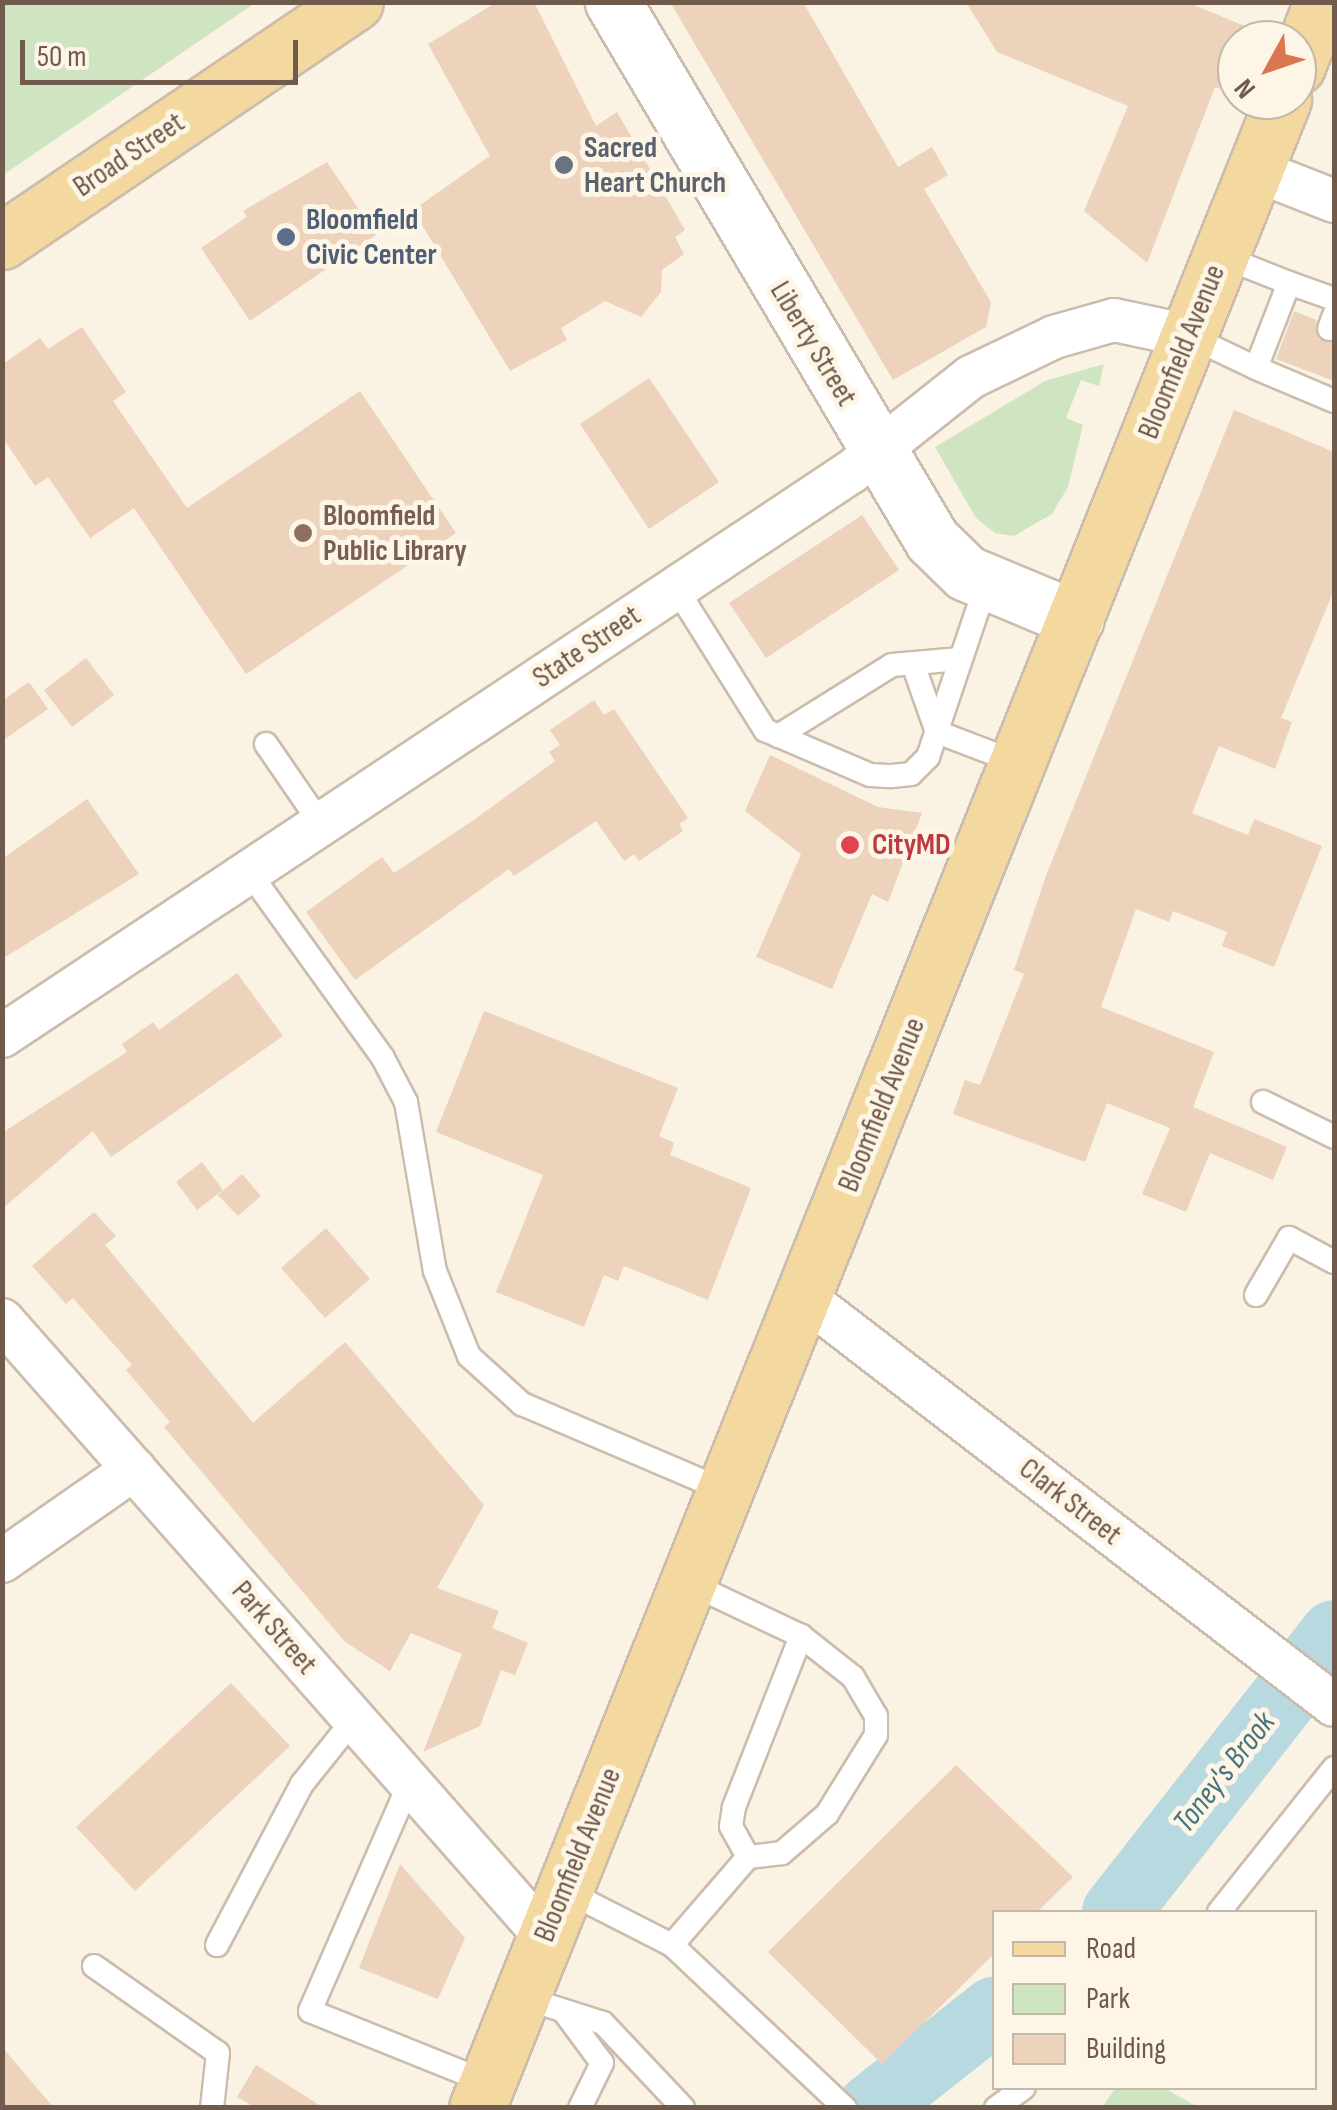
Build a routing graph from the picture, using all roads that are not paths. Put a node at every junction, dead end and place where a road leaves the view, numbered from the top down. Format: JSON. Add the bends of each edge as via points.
{"nodes":[{"id":1,"x":354,"y":2,"type":"edge"},
{"id":2,"x":613,"y":2,"type":"edge"},
{"id":3,"x":1276,"y":120,"type":"edge"},
{"id":4,"x":1255,"y":170,"type":"junction"},
{"id":5,"x":1334,"y":201,"type":"edge"},
{"id":6,"x":2,"y":241,"type":"edge"},
{"id":7,"x":1221,"y":256,"type":"junction"},
{"id":8,"x":1289,"y":283,"type":"junction"},
{"id":9,"x":1334,"y":299,"type":"edge"},
{"id":10,"x":1188,"y":336,"type":"junction"},
{"id":11,"x":1256,"y":368,"type":"junction"},
{"id":12,"x":1334,"y":401,"type":"edge"},
{"id":13,"x":878,"y":454,"type":"junction"},
{"id":14,"x":987,"y":582,"type":"junction"},
{"id":15,"x":676,"y":588,"type":"junction"},
{"id":16,"x":1076,"y":619,"type":"junction"},
{"id":17,"x":960,"y":659,"type":"junction"},
{"id":18,"x":912,"y":664,"type":"junction"},
{"id":19,"x":937,"y":732,"type":"junction"},
{"id":20,"x":778,"y":736,"type":"junction"},
{"id":21,"x":266,"y":744,"type":"dead end"},
{"id":22,"x":1018,"y":762,"type":"junction"},
{"id":23,"x":322,"y":824,"type":"junction"},
{"id":24,"x":249,"y":872,"type":"junction"},
{"id":25,"x":2,"y":1036,"type":"edge"},
{"id":26,"x":1263,"y":1102,"type":"dead end"},
{"id":27,"x":1334,"y":1137,"type":"edge"},
{"id":28,"x":1334,"y":1262,"type":"edge"},
{"id":29,"x":1256,"y":1295,"type":"dead end"},
{"id":30,"x":805,"y":1298,"type":"junction"},
{"id":31,"x":2,"y":1320,"type":"edge"},
{"id":32,"x":134,"y":1469,"type":"junction"},
{"id":33,"x":726,"y":1491,"type":"junction"},
{"id":34,"x":2,"y":1561,"type":"edge"},
{"id":35,"x":689,"y":1583,"type":"junction"},
{"id":36,"x":801,"y":1636,"type":"junction"},
{"id":37,"x":1328,"y":1700,"type":"edge"},
{"id":38,"x":354,"y":1718,"type":"junction"},
{"id":39,"x":1334,"y":1768,"type":"edge"},
{"id":40,"x":410,"y":1782,"type":"junction"},
{"id":41,"x":748,"y":1857,"type":"junction"},
{"id":42,"x":1221,"y":1910,"type":"edge"},
{"id":43,"x":554,"y":1913,"type":"junction"},
{"id":44,"x":216,"y":1945,"type":"dead end"},
{"id":45,"x":672,"y":1945,"type":"junction"},
{"id":46,"x":94,"y":1966,"type":"dead end"},
{"id":47,"x":543,"y":2005,"type":"junction"},
{"id":48,"x":1021,"y":2090,"type":"edge"},
{"id":49,"x":482,"y":2095,"type":"edge"},
{"id":50,"x":838,"y":2101,"type":"edge"},
{"id":51,"x":212,"y":2108,"type":"edge"},
{"id":52,"x":580,"y":2108,"type":"edge"},
{"id":53,"x":684,"y":2108,"type":"edge"},
{"id":54,"x":996,"y":2108,"type":"edge"}],
"edges":[{"from":1,"to":6,"type":"main road","name":"Broad Street"},
{"from":2,"to":13,"type":"street","name":"Liberty Street"},
{"from":3,"to":4,"type":"main road","name":"Bloomfield Avenue"},
{"from":4,"to":5,"type":"street"},
{"from":4,"to":7,"type":"main road","name":"Bloomfield Avenue"},
{"from":7,"to":8,"type":"lane"},
{"from":7,"to":10,"type":"main road","name":"Bloomfield Avenue"},
{"from":8,"to":9,"type":"lane"},
{"from":8,"to":11,"type":"lane"},
{"from":10,"to":11,"type":"lane"},
{"from":10,"to":13,"type":"street","name":"State Street","via":[[1135,319],[1054,337],[971,377]]},
{"from":10,"to":16,"type":"main road","name":"Bloomfield Avenue"},
{"from":11,"to":12,"type":"lane","via":[[1307,381]]},
{"from":13,"to":14,"type":"street","name":"Liberty Street","via":[[942,554]]},
{"from":13,"to":15,"type":"street","name":"State Street"},
{"from":14,"to":16,"type":"street","name":"Liberty Street"},
{"from":14,"to":17,"type":"lane"},
{"from":15,"to":20,"type":"lane","via":[[743,706]]},
{"from":15,"to":23,"type":"street","name":"State Street"},
{"from":16,"to":22,"type":"main road","name":"Bloomfield Avenue"},
{"from":17,"to":18,"type":"lane"},
{"from":17,"to":19,"type":"lane"},
{"from":18,"to":19,"type":"lane"},
{"from":18,"to":20,"type":"lane","via":[[892,664]]},
{"from":19,"to":20,"type":"lane","via":[[921,766],[892,776],[870,776]]},
{"from":19,"to":22,"type":"lane"},
{"from":21,"to":23,"type":"lane"},
{"from":22,"to":30,"type":"main road","name":"Bloomfield Avenue"},
{"from":23,"to":24,"type":"street","name":"State Street"},
{"from":24,"to":25,"type":"street","name":"State Street"},
{"from":24,"to":33,"type":"lane","via":[[383,1058],[406,1102],[435,1272],[468,1356],[522,1404]]},
{"from":26,"to":27,"type":"lane"},
{"from":28,"to":29,"type":"lane","via":[[1289,1238]]},
{"from":30,"to":33,"type":"main road","name":"Bloomfield Avenue"},
{"from":30,"to":37,"type":"street","name":"Clark Street"},
{"from":31,"to":32,"type":"street","name":"Park Street"},
{"from":32,"to":34,"type":"street"},
{"from":32,"to":38,"type":"street","name":"Park Street"},
{"from":33,"to":35,"type":"main road","name":"Bloomfield Avenue"},
{"from":35,"to":36,"type":"lane"},
{"from":35,"to":43,"type":"main road","name":"Bloomfield Avenue"},
{"from":36,"to":41,"type":"lane","via":[[734,1807],[731,1826]]},
{"from":36,"to":41,"type":"lane","via":[[870,1698],[876,1734],[827,1814],[799,1843]]},
{"from":38,"to":40,"type":"street","name":"Park Street"},
{"from":38,"to":44,"type":"lane","via":[[302,1784]]},
{"from":39,"to":42,"type":"lane"},
{"from":40,"to":43,"type":"street","name":"Park Street"},
{"from":40,"to":49,"type":"lane","via":[[310,2011]]},
{"from":41,"to":45,"type":"lane"},
{"from":43,"to":45,"type":"lane"},
{"from":43,"to":47,"type":"main road","name":"Bloomfield Avenue"},
{"from":45,"to":50,"type":"lane"},
{"from":46,"to":51,"type":"lane","via":[[218,2053]]},
{"from":47,"to":49,"type":"main road","name":"Bloomfield Avenue"},
{"from":47,"to":52,"type":"lane","via":[[602,2063]]},
{"from":47,"to":53,"type":"lane","via":[[578,2010],[602,2023]]},
{"from":48,"to":54,"type":"lane"}]}
